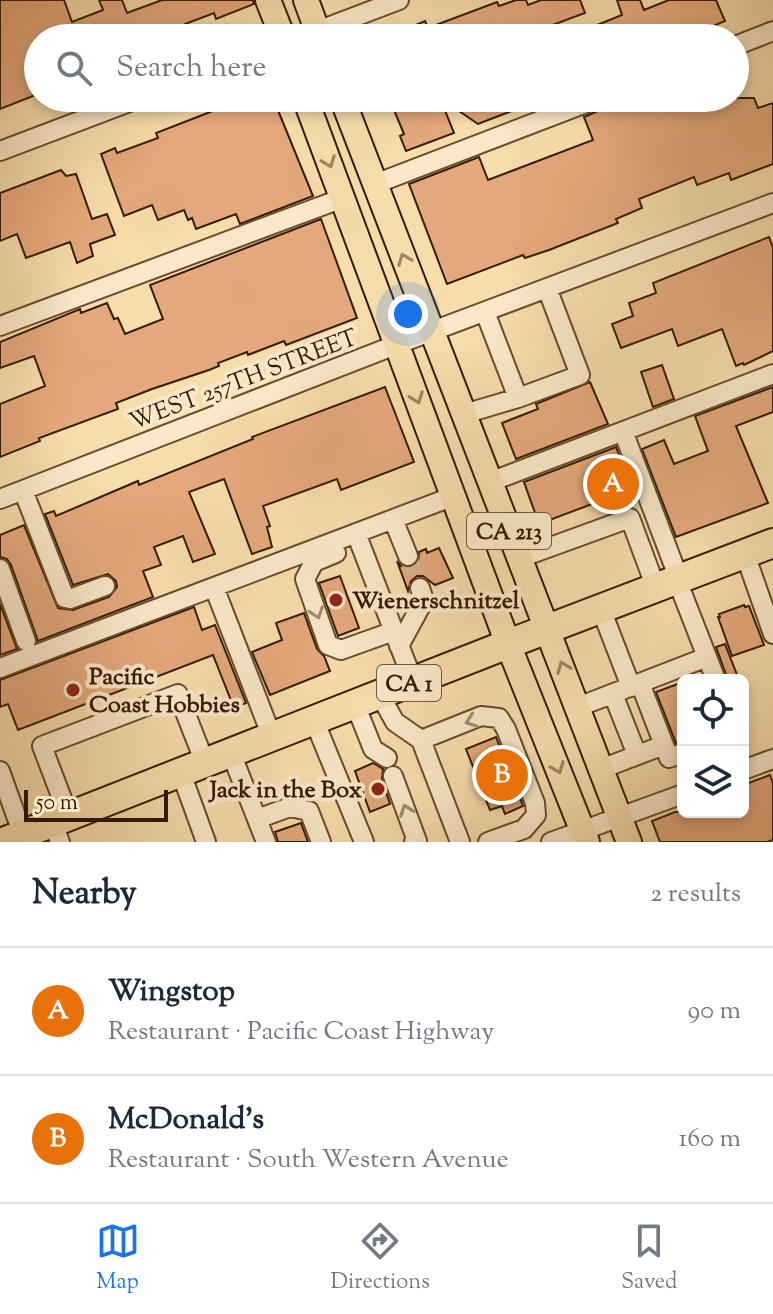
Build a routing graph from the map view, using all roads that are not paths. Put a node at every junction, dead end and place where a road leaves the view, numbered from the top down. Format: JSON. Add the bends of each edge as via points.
{"nodes":[{"id":1,"x":268,"y":0,"type":"edge"},
{"id":2,"x":306,"y":0,"type":"edge"},
{"id":3,"x":399,"y":0,"type":"edge"},
{"id":4,"x":277,"y":24,"type":"edge"},
{"id":5,"x":310,"y":24,"type":"edge"},
{"id":6,"x":341,"y":24,"type":"edge"},
{"id":7,"x":773,"y":31,"type":"edge"},
{"id":8,"x":749,"y":40,"type":"edge"},
{"id":9,"x":103,"y":112,"type":"edge"},
{"id":10,"x":310,"y":112,"type":"edge"},
{"id":11,"x":347,"y":112,"type":"edge"},
{"id":12,"x":563,"y":112,"type":"edge"},
{"id":13,"x":0,"y":151,"type":"edge"},
{"id":14,"x":375,"y":184,"type":"junction"},
{"id":15,"x":343,"y":198,"type":"junction"},
{"id":16,"x":773,"y":203,"type":"edge"},
{"id":17,"x":547,"y":288,"type":"junction"},
{"id":18,"x":485,"y":312,"type":"junction"},
{"id":19,"x":0,"y":326,"type":"edge"},
{"id":20,"x":431,"y":332,"type":"junction"},
{"id":21,"x":398,"y":344,"type":"junction"},
{"id":22,"x":773,"y":374,"type":"edge"},
{"id":23,"x":518,"y":398,"type":"junction"},
{"id":24,"x":464,"y":414,"type":"junction"},
{"id":25,"x":623,"y":431,"type":"junction"},
{"id":26,"x":490,"y":482,"type":"junction"},
{"id":27,"x":23,"y":490,"type":"junction"},
{"id":28,"x":454,"y":496,"type":"junction"},
{"id":29,"x":0,"y":499,"type":"edge"},
{"id":30,"x":393,"y":519,"type":"junction"},
{"id":31,"x":359,"y":538,"type":"junction"},
{"id":32,"x":773,"y":543,"type":"edge"},
{"id":33,"x":745,"y":554,"type":"junction"},
{"id":34,"x":408,"y":556,"type":"tunnel mouth"},
{"id":35,"x":520,"y":558,"type":"junction"},
{"id":36,"x":0,"y":569,"type":"edge"},
{"id":37,"x":671,"y":583,"type":"junction"},
{"id":38,"x":105,"y":586,"type":"dead end"},
{"id":39,"x":214,"y":587,"type":"junction"},
{"id":40,"x":420,"y":588,"type":"tunnel mouth"},
{"id":41,"x":601,"y":609,"type":"junction"},
{"id":42,"x":548,"y":630,"type":"junction"},
{"id":43,"x":773,"y":634,"type":"edge"},
{"id":44,"x":397,"y":638,"type":"junction"},
{"id":45,"x":26,"y":641,"type":"dead end"},
{"id":46,"x":508,"y":644,"type":"junction"},
{"id":47,"x":707,"y":657,"type":"junction"},
{"id":48,"x":0,"y":668,"type":"edge"},
{"id":49,"x":682,"y":674,"type":"edge"},
{"id":50,"x":714,"y":674,"type":"edge"},
{"id":51,"x":677,"y":675,"type":"edge"},
{"id":52,"x":413,"y":681,"type":"junction"},
{"id":53,"x":636,"y":685,"type":"junction"},
{"id":54,"x":613,"y":694,"type":"junction"},
{"id":55,"x":367,"y":700,"type":"junction"},
{"id":56,"x":578,"y":707,"type":"junction"},
{"id":57,"x":314,"y":720,"type":"junction"},
{"id":58,"x":272,"y":737,"type":"junction"},
{"id":59,"x":421,"y":740,"type":"junction"},
{"id":60,"x":664,"y":745,"type":"junction"},
{"id":61,"x":231,"y":753,"type":"junction"},
{"id":62,"x":637,"y":755,"type":"junction"},
{"id":63,"x":677,"y":755,"type":"edge"},
{"id":64,"x":773,"y":759,"type":"edge"},
{"id":65,"x":193,"y":768,"type":"junction"},
{"id":66,"x":749,"y":768,"type":"edge"},
{"id":67,"x":601,"y":769,"type":"junction"},
{"id":68,"x":0,"y":771,"type":"edge"},
{"id":69,"x":677,"y":796,"type":"edge"},
{"id":70,"x":620,"y":818,"type":"junction"},
{"id":71,"x":257,"y":819,"type":"junction"},
{"id":72,"x":41,"y":833,"type":"edge"},
{"id":73,"x":585,"y":836,"type":"edge"},
{"id":74,"x":206,"y":842,"type":"edge"},
{"id":75,"x":266,"y":842,"type":"edge"},
{"id":76,"x":321,"y":842,"type":"edge"},
{"id":77,"x":364,"y":842,"type":"edge"},
{"id":78,"x":414,"y":842,"type":"edge"},
{"id":79,"x":460,"y":842,"type":"edge"},
{"id":80,"x":488,"y":842,"type":"edge"},
{"id":81,"x":551,"y":842,"type":"edge"},
{"id":82,"x":629,"y":842,"type":"edge"}],
"edges":[{"from":1,"to":4,"type":"main road"},
{"from":2,"to":5,"type":"main road"},
{"from":3,"to":6,"type":"street"},
{"from":7,"to":8,"type":"street"},
{"from":9,"to":13,"type":"street"},
{"from":10,"to":15,"type":"main road","number":"CA 213","one_way":true},
{"from":11,"to":14,"type":"main road","number":"CA 213"},
{"from":12,"to":14,"type":"street"},
{"from":20,"to":14,"type":"main road","number":"CA 213","one_way":true},
{"from":15,"to":19,"type":"street"},
{"from":15,"to":21,"type":"main road","number":"CA 213"},
{"from":16,"to":17,"type":"street","name":"WEST 257TH STREET"},
{"from":17,"to":18,"type":"street","name":"WEST 257TH STREET"},
{"from":17,"to":23,"type":"street","via":[[580,375]]},
{"from":18,"to":20,"type":"street","name":"WEST 257TH STREET"},
{"from":18,"to":23,"type":"street"},
{"from":20,"to":21,"type":"street","name":"WEST 257TH STREET"},
{"from":20,"to":24,"type":"main road","number":"CA 213"},
{"from":21,"to":27,"type":"street","name":"WEST 257TH STREET"},
{"from":21,"to":28,"type":"main road","number":"CA 213","one_way":true},
{"from":22,"to":25,"type":"street"},
{"from":23,"to":24,"type":"street"},
{"from":24,"to":26,"type":"main road","number":"CA 213"},
{"from":25,"to":26,"type":"street"},
{"from":25,"to":37,"type":"street"},
{"from":26,"to":35,"type":"main road","number":"CA 213"},
{"from":27,"to":29,"type":"street","name":"WEST 257TH STREET"},
{"from":27,"to":38,"type":"street","via":[[65,598]]},
{"from":28,"to":30,"type":"street"},
{"from":28,"to":46,"type":"main road","number":"CA 213"},
{"from":30,"to":31,"type":"street"},
{"from":30,"to":34,"type":"street"},
{"from":31,"to":39,"type":"street"},
{"from":31,"to":44,"type":"street"},
{"from":31,"to":44,"type":"street","one_way":true,"via":[[314,562],[305,579],[328,645],[341,650]]},
{"from":32,"to":33,"type":"highway","number":"CA 1"},
{"from":33,"to":37,"type":"highway","number":"CA 1"},
{"from":33,"to":43,"type":"street"},
{"from":35,"to":37,"type":"street","via":[[630,518]]},
{"from":35,"to":42,"type":"main road","number":"CA 213"},
{"from":36,"to":45,"type":"street"},
{"from":37,"to":41,"type":"highway","number":"CA 1"},
{"from":37,"to":47,"type":"street"},
{"from":39,"to":48,"type":"street"},
{"from":39,"to":58,"type":"street"},
{"from":40,"to":44,"type":"street","via":[[424,600]]},
{"from":41,"to":42,"type":"highway","number":"CA 1"},
{"from":41,"to":53,"type":"street"},
{"from":42,"to":46,"type":"highway","number":"CA 1"},
{"from":56,"to":42,"type":"main road","number":"CA 213","one_way":true},
{"from":44,"to":52,"type":"street"},
{"from":46,"to":52,"type":"highway","number":"CA 1"},
{"from":46,"to":73,"type":"main road","number":"CA 213","one_way":true},
{"from":47,"to":49,"type":"street"},
{"from":47,"to":50,"type":"street"},
{"from":51,"to":53,"type":"street"},
{"from":52,"to":55,"type":"highway","number":"CA 1"},
{"from":53,"to":54,"type":"street"},
{"from":53,"to":60,"type":"street"},
{"from":54,"to":56,"type":"street"},
{"from":54,"to":62,"type":"street"},
{"from":55,"to":57,"type":"highway","number":"CA 1"},
{"from":55,"to":59,"type":"street"},
{"from":78,"to":55,"type":"street","one_way":true,"via":[[390,767],[373,749]]},
{"from":56,"to":67,"type":"main road","number":"CA 213"},
{"from":57,"to":58,"type":"highway","number":"CA 1"},
{"from":57,"to":77,"type":"street"},
{"from":58,"to":61,"type":"highway","number":"CA 1"},
{"from":59,"to":79,"type":"street"},
{"from":80,"to":59,"type":"street","one_way":true,"via":[[524,829],[536,815],[499,718],[481,716]]},
{"from":60,"to":62,"type":"street"},
{"from":60,"to":63,"type":"street","via":[[669,758]]},
{"from":61,"to":65,"type":"highway","number":"CA 1"},
{"from":61,"to":71,"type":"street"},
{"from":62,"to":67,"type":"street"},
{"from":64,"to":66,"type":"street"},
{"from":65,"to":72,"type":"highway","number":"CA 1"},
{"from":65,"to":72,"type":"street","via":[[178,694],[42,746]]},
{"from":65,"to":74,"type":"street"},
{"from":67,"to":70,"type":"main road","number":"CA 213"},
{"from":68,"to":72,"type":"street"},
{"from":69,"to":70,"type":"street"},
{"from":70,"to":73,"type":"street"},
{"from":70,"to":82,"type":"main road","number":"CA 213"},
{"from":71,"to":75,"type":"street"},
{"from":71,"to":76,"type":"street","via":[[290,807],[309,811]]},
{"from":73,"to":81,"type":"street"}]}
